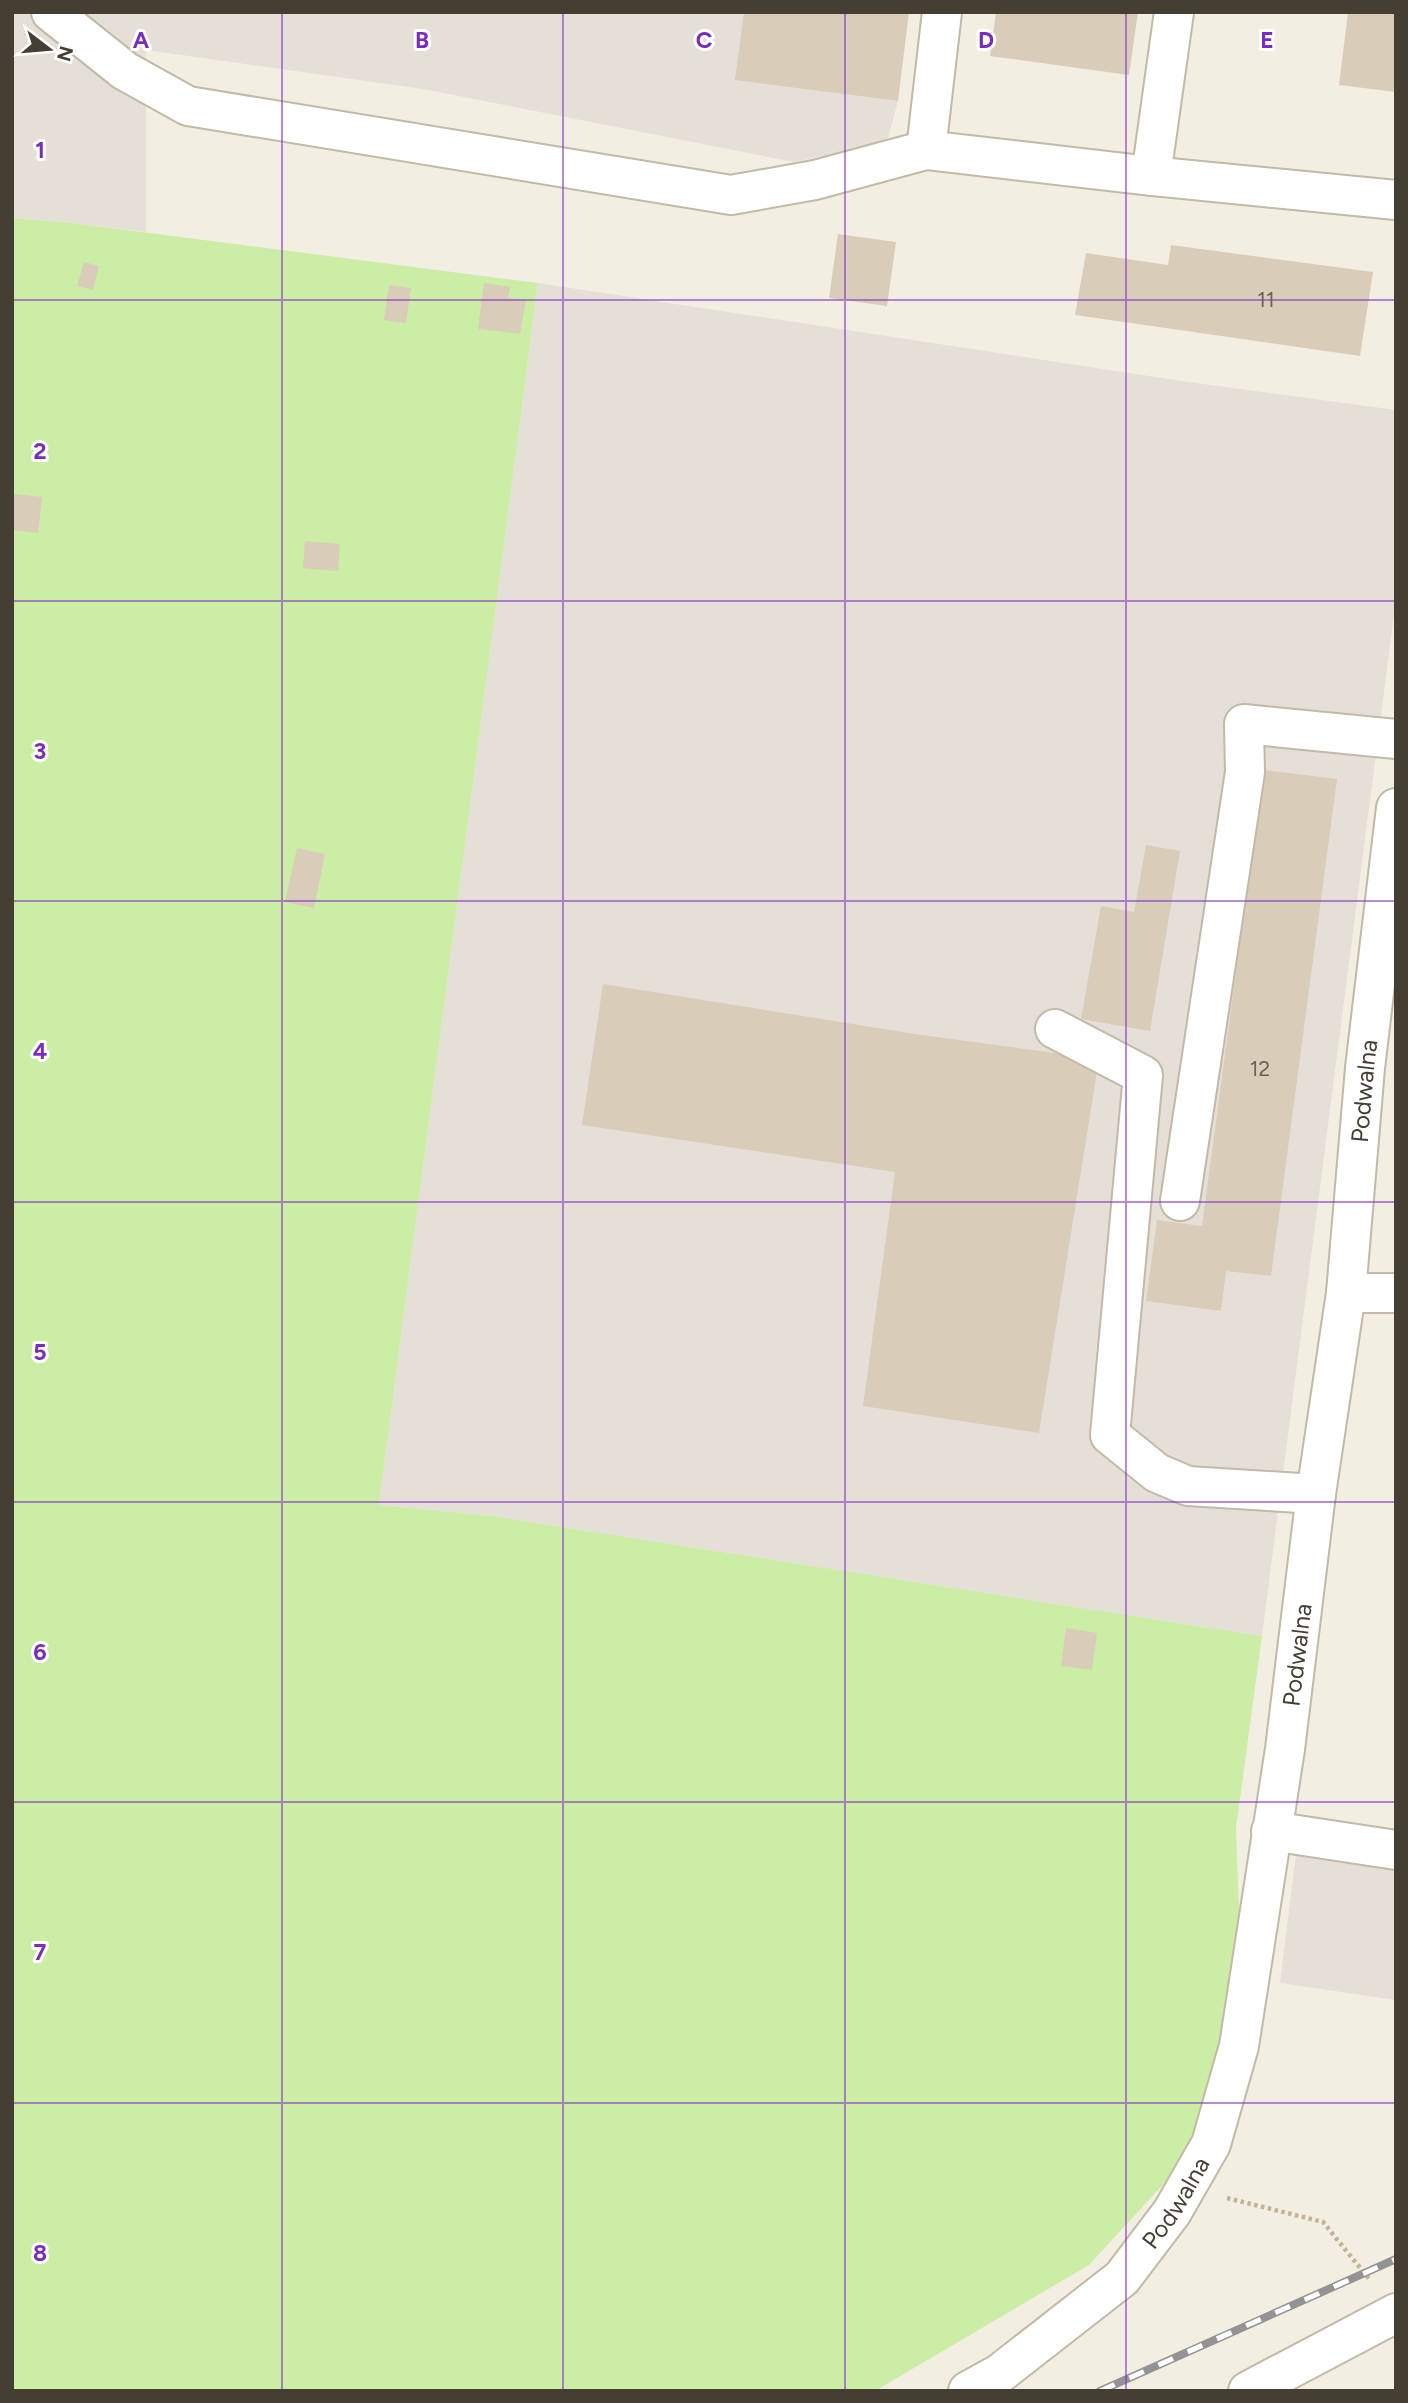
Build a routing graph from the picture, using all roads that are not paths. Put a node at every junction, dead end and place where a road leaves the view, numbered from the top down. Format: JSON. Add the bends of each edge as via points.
{"nodes":[{"id":1,"x":51,"y":12,"type":"edge"},
{"id":2,"x":942,"y":12,"type":"edge"},
{"id":3,"x":1174,"y":12,"type":"edge"},
{"id":4,"x":926,"y":150,"type":"junction"},
{"id":5,"x":1151,"y":176,"type":"junction"},
{"id":6,"x":1396,"y":200,"type":"edge"},
{"id":7,"x":1396,"y":739,"type":"edge"},
{"id":8,"x":1396,"y":808,"type":"edge"},
{"id":9,"x":1055,"y":1029,"type":"dead end"},
{"id":10,"x":1180,"y":1201,"type":"dead end"},
{"id":11,"x":1346,"y":1293,"type":"junction"},
{"id":12,"x":1396,"y":1293,"type":"edge"},
{"id":13,"x":1316,"y":1494,"type":"junction"},
{"id":14,"x":1271,"y":1831,"type":"junction"},
{"id":15,"x":1396,"y":1850,"type":"edge"},
{"id":16,"x":1396,"y":2313,"type":"edge"},
{"id":17,"x":968,"y":2391,"type":"edge"},
{"id":18,"x":1248,"y":2391,"type":"edge"}],
"edges":[{"from":1,"to":4,"type":"street","via":[[125,71],[188,106],[731,195],[815,180]]},
{"from":2,"to":4,"type":"street"},
{"from":3,"to":5,"type":"street"},
{"from":4,"to":5,"type":"street"},
{"from":5,"to":6,"type":"street"},
{"from":7,"to":10,"type":"street","via":[[1244,724],[1245,772]]},
{"from":8,"to":11,"type":"street","name":"Podwalna","via":[[1365,1068]]},
{"from":9,"to":13,"type":"street","via":[[1143,1075],[1111,1435],[1157,1473],[1188,1486]]},
{"from":11,"to":12,"type":"street"},
{"from":11,"to":13,"type":"street","name":"Podwalna"},
{"from":13,"to":14,"type":"street","name":"Podwalna"},
{"from":14,"to":15,"type":"street"},
{"from":14,"to":17,"type":"street","name":"Podwalna","via":[[1238,2046],[1211,2144],[1172,2212],[1122,2278],[1009,2366]]},
{"from":16,"to":18,"type":"street"}]}
